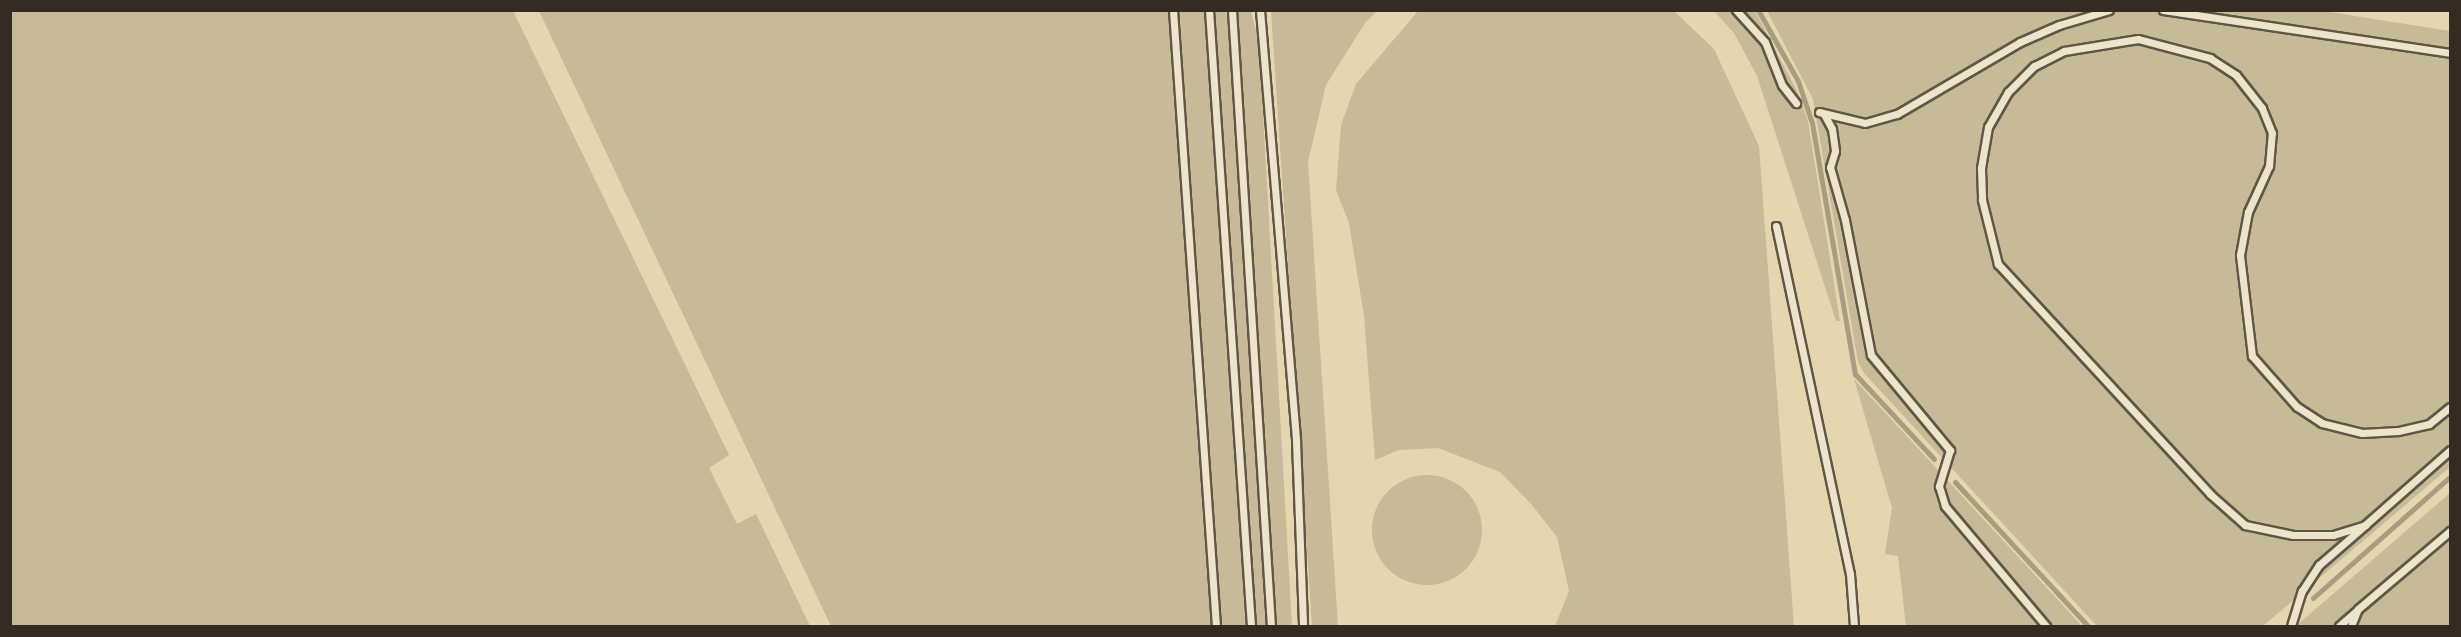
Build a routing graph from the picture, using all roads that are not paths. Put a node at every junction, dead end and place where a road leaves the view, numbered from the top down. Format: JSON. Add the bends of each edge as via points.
{"nodes":[{"id":1,"x":1173,"y":10,"type":"edge"},
{"id":2,"x":1209,"y":10,"type":"edge"},
{"id":3,"x":1232,"y":10,"type":"edge"},
{"id":4,"x":1260,"y":10,"type":"edge"},
{"id":5,"x":1736,"y":10,"type":"edge"},
{"id":6,"x":2109,"y":10,"type":"edge"},
{"id":7,"x":2163,"y":10,"type":"edge"},
{"id":8,"x":2451,"y":53,"type":"edge"},
{"id":9,"x":1796,"y":103,"type":"dead end"},
{"id":10,"x":1776,"y":226,"type":"dead end"},
{"id":11,"x":2451,"y":407,"type":"edge"},
{"id":12,"x":2451,"y":450,"type":"edge"},
{"id":13,"x":2365,"y":525,"type":"junction"},
{"id":14,"x":2451,"y":531,"type":"edge"},
{"id":15,"x":2358,"y":609,"type":"junction"},
{"id":16,"x":1216,"y":627,"type":"edge"},
{"id":17,"x":1251,"y":627,"type":"edge"},
{"id":18,"x":1271,"y":627,"type":"edge"},
{"id":19,"x":1303,"y":627,"type":"edge"},
{"id":20,"x":1854,"y":627,"type":"edge"},
{"id":21,"x":2046,"y":627,"type":"edge"},
{"id":22,"x":2291,"y":627,"type":"edge"},
{"id":23,"x":2339,"y":627,"type":"edge"},
{"id":24,"x":2351,"y":627,"type":"edge"}],
"edges":[{"from":1,"to":16,"type":"lane"},
{"from":2,"to":17,"type":"lane"},
{"from":3,"to":18,"type":"lane"},
{"from":4,"to":19,"type":"lane","via":[[1296,441]]},
{"from":5,"to":9,"type":"lane","via":[[1765,42],[1782,85]]},
{"from":6,"to":21,"type":"lane","via":[[2020,42],[1897,114],[1865,123],[1821,113],[1832,129],[1835,151],[1830,167],[1845,220],[1871,355],[1950,450],[1939,486],[1945,506]]},
{"from":7,"to":8,"type":"lane"},
{"from":10,"to":20,"type":"lane","via":[[1850,574]]},
{"from":11,"to":13,"type":"lane","via":[[2429,424],[2398,431],[2362,433],[2322,423],[2297,408],[2252,356],[2241,255],[2248,212],[2269,166],[2272,133],[2262,108],[2236,75],[2210,58],[2138,39],[2064,51],[2034,66],[2008,92],[1988,127],[1981,168],[1982,200],[1996,254],[2010,279],[2210,494],[2246,525],[2293,535],[2333,535]]},
{"from":12,"to":13,"type":"lane"},
{"from":13,"to":22,"type":"lane","via":[[2319,565],[2302,591]]},
{"from":14,"to":15,"type":"lane"},
{"from":15,"to":23,"type":"lane"},
{"from":15,"to":24,"type":"lane"}]}
